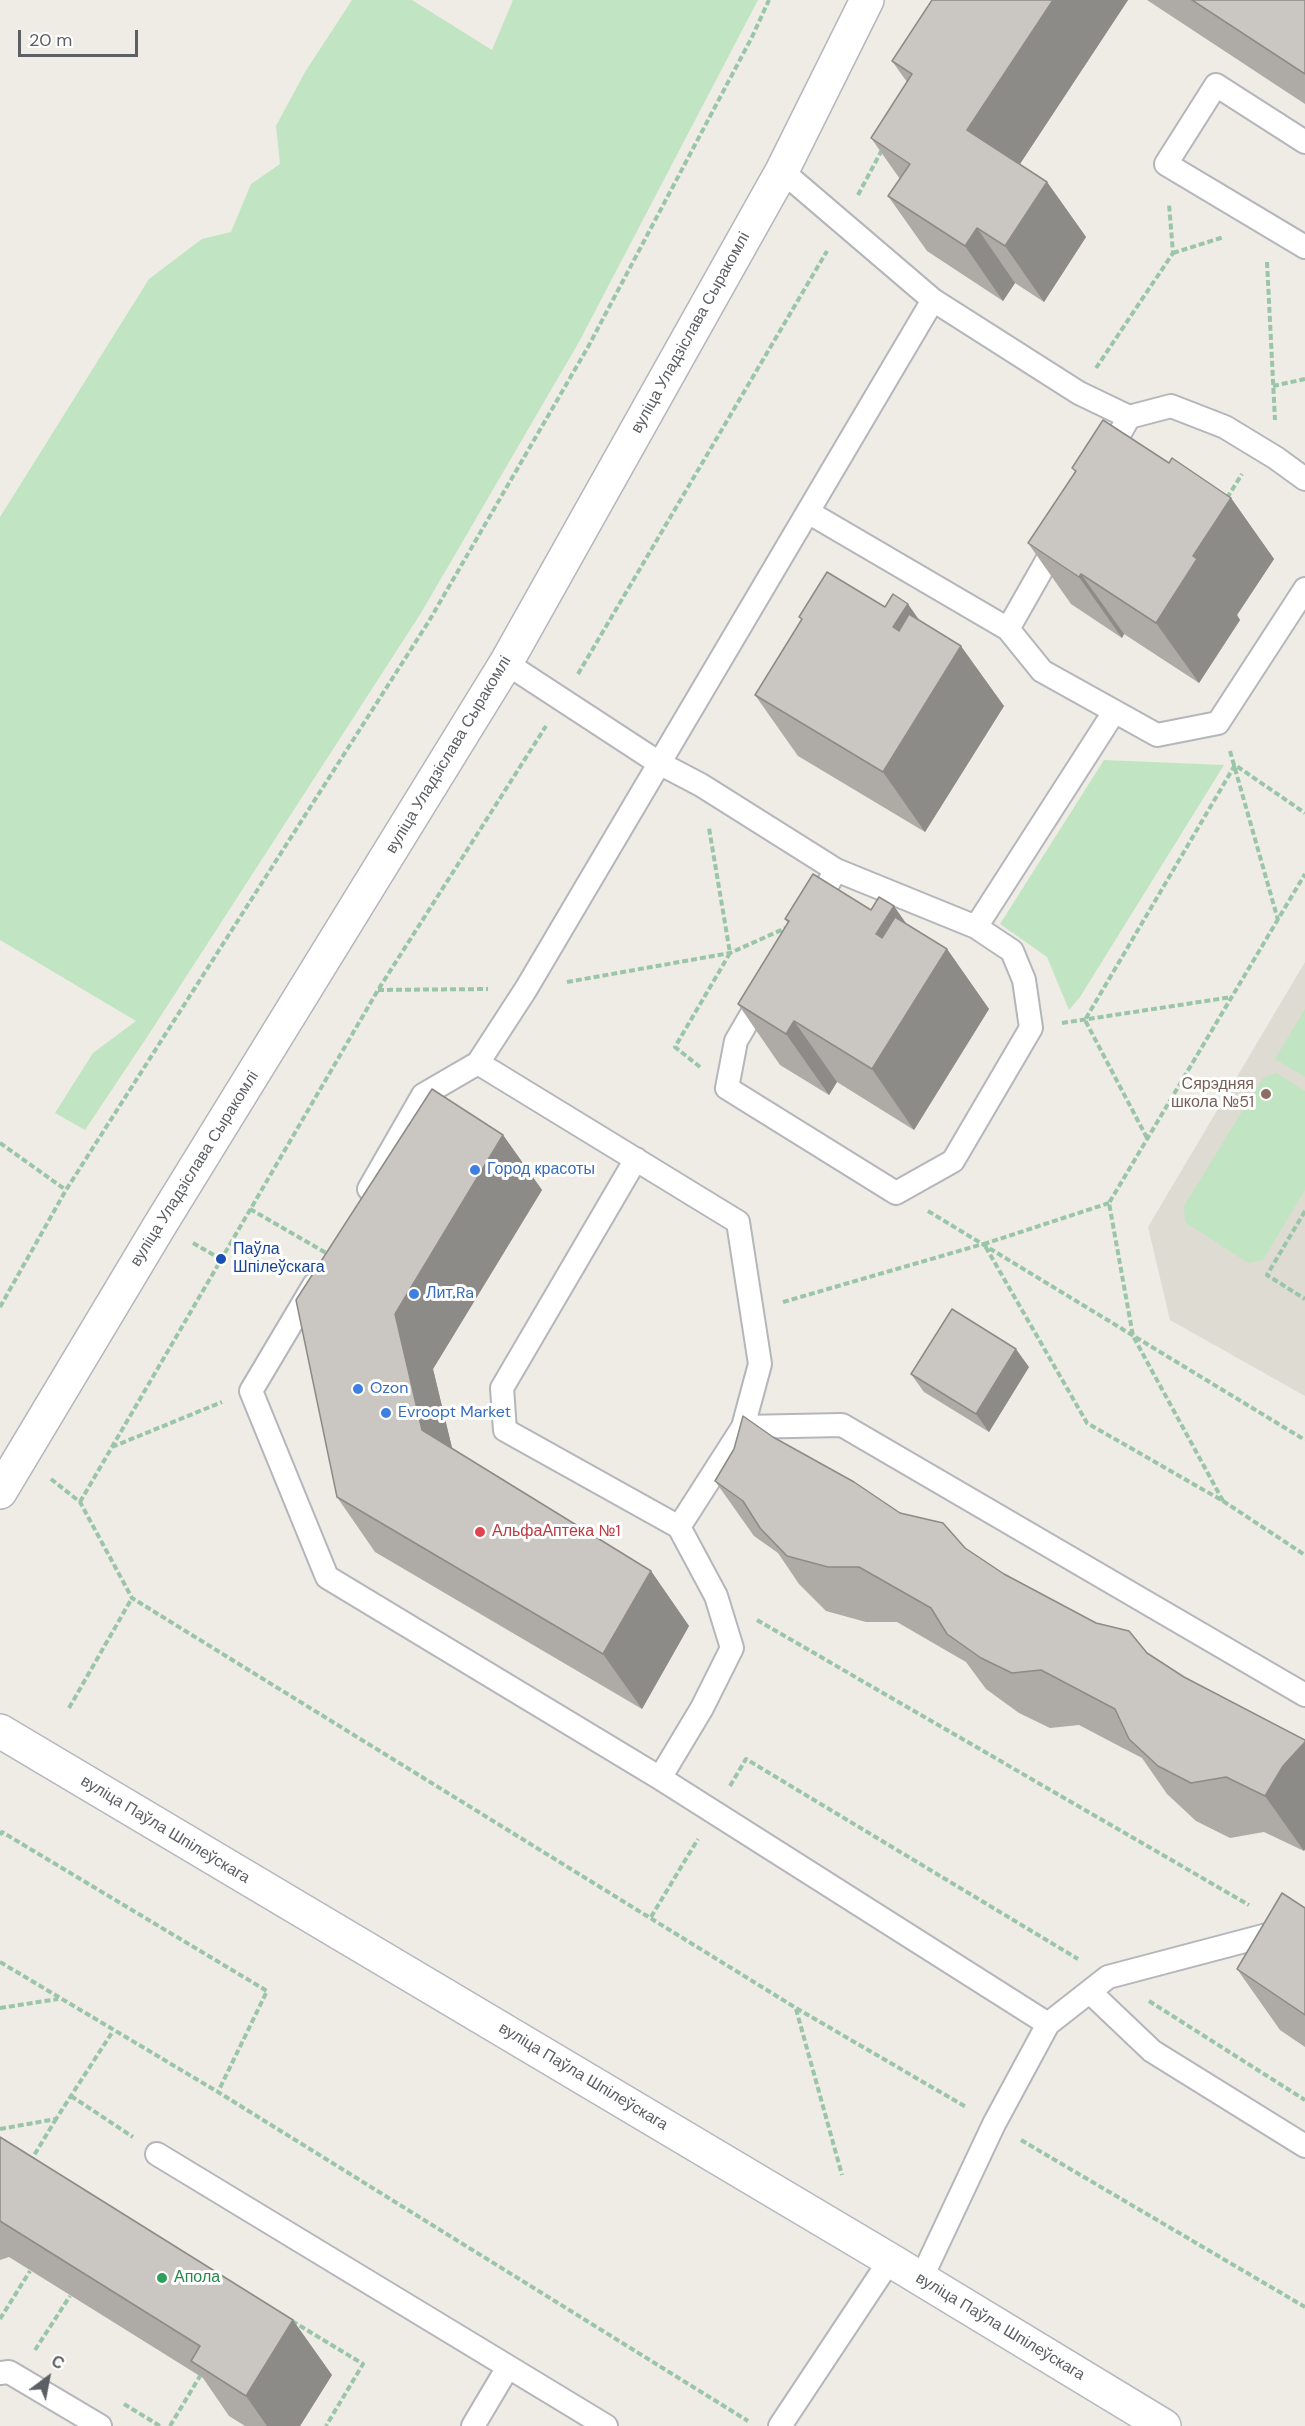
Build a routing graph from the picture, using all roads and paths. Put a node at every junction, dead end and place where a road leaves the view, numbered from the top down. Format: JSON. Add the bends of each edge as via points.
{"nodes":[{"id":1,"x":769,"y":0,"type":"edge"},
{"id":2,"x":867,"y":0,"type":"edge"},
{"id":3,"x":1305,"y":142,"type":"edge"},
{"id":4,"x":886,"y":143,"type":"edge"},
{"id":5,"x":1166,"y":164,"type":"junction"},
{"id":6,"x":782,"y":171,"type":"junction"},
{"id":7,"x":1265,"y":223,"type":"junction"},
{"id":8,"x":843,"y":224,"type":"junction"},
{"id":9,"x":1305,"y":247,"type":"edge"},
{"id":10,"x":1173,"y":254,"type":"junction"},
{"id":11,"x":933,"y":300,"type":"junction"},
{"id":12,"x":1305,"y":379,"type":"edge"},
{"id":13,"x":1273,"y":386,"type":"junction"},
{"id":14,"x":1079,"y":393,"type":"junction"},
{"id":15,"x":1129,"y":417,"type":"junction"},
{"id":16,"x":1267,"y":452,"type":"junction"},
{"id":17,"x":1095,"y":478,"type":"edge"},
{"id":18,"x":1305,"y":479,"type":"edge"},
{"id":19,"x":1225,"y":501,"type":"edge"},
{"id":20,"x":808,"y":512,"type":"junction"},
{"id":21,"x":1071,"y":518,"type":"edge"},
{"id":22,"x":1305,"y":589,"type":"edge"},
{"id":23,"x":1008,"y":629,"type":"junction"},
{"id":24,"x":506,"y":663,"type":"junction"},
{"id":25,"x":563,"y":699,"type":"junction"},
{"id":26,"x":1114,"y":712,"type":"junction"},
{"id":27,"x":1218,"y":723,"type":"junction"},
{"id":28,"x":659,"y":763,"type":"junction"},
{"id":29,"x":1235,"y":765,"type":"junction"},
{"id":30,"x":701,"y":785,"type":"junction"},
{"id":31,"x":1305,"y":813,"type":"edge"},
{"id":32,"x":836,"y":870,"type":"junction"},
{"id":33,"x":1305,"y":874,"type":"edge"},
{"id":34,"x":1278,"y":920,"type":"junction"},
{"id":35,"x":805,"y":923,"type":"joint"},
{"id":36,"x":976,"y":927,"type":"junction"},
{"id":37,"x":730,"y":953,"type":"junction"},
{"id":38,"x":772,"y":979,"type":"edge"},
{"id":39,"x":526,"y":989,"type":"junction"},
{"id":40,"x":378,"y":990,"type":"junction"},
{"id":41,"x":1232,"y":997,"type":"junction"},
{"id":42,"x":1085,"y":1020,"type":"junction"},
{"id":43,"x":1031,"y":1028,"type":"junction"},
{"id":44,"x":478,"y":1063,"type":"junction"},
{"id":45,"x":727,"y":1088,"type":"junction"},
{"id":46,"x":1147,"y":1139,"type":"junction"},
{"id":47,"x":0,"y":1143,"type":"edge"},
{"id":48,"x":636,"y":1159,"type":"junction"},
{"id":49,"x":66,"y":1190,"type":"junction"},
{"id":50,"x":896,"y":1193,"type":"junction"},
{"id":51,"x":1109,"y":1203,"type":"junction"},
{"id":52,"x":360,"y":1206,"type":"edge"},
{"id":53,"x":250,"y":1209,"type":"junction"},
{"id":54,"x":1305,"y":1211,"type":"edge"},
{"id":55,"x":984,"y":1244,"type":"junction"},
{"id":56,"x":331,"y":1256,"type":"joint"},
{"id":57,"x":1305,"y":1299,"type":"edge"},
{"id":58,"x":0,"y":1307,"type":"edge"},
{"id":59,"x":752,"y":1311,"type":"junction"},
{"id":60,"x":1133,"y":1336,"type":"junction"},
{"id":61,"x":250,"y":1390,"type":"junction"},
{"id":62,"x":743,"y":1427,"type":"junction"},
{"id":63,"x":1305,"y":1440,"type":"edge"},
{"id":64,"x":112,"y":1447,"type":"junction"},
{"id":65,"x":0,"y":1492,"type":"edge"},
{"id":66,"x":1223,"y":1501,"type":"junction"},
{"id":67,"x":679,"y":1527,"type":"junction"},
{"id":68,"x":1305,"y":1555,"type":"edge"},
{"id":69,"x":716,"y":1596,"type":"junction"},
{"id":70,"x":132,"y":1598,"type":"junction"},
{"id":71,"x":1305,"y":1695,"type":"edge"},
{"id":72,"x":69,"y":1708,"type":"dead end"},
{"id":73,"x":0,"y":1731,"type":"edge"},
{"id":74,"x":660,"y":1778,"type":"junction"},
{"id":75,"x":714,"y":1812,"type":"junction"},
{"id":76,"x":0,"y":1835,"type":"edge"},
{"id":77,"x":651,"y":1917,"type":"junction"},
{"id":78,"x":1294,"y":1928,"type":"edge"},
{"id":79,"x":0,"y":1962,"type":"edge"},
{"id":80,"x":1108,"y":1977,"type":"junction"},
{"id":81,"x":1090,"y":1992,"type":"junction"},
{"id":82,"x":60,"y":1998,"type":"junction"},
{"id":83,"x":0,"y":2008,"type":"edge"},
{"id":84,"x":796,"y":2008,"type":"junction"},
{"id":85,"x":1048,"y":2024,"type":"junction"},
{"id":86,"x":113,"y":2031,"type":"junction"},
{"id":87,"x":218,"y":2092,"type":"junction"},
{"id":88,"x":71,"y":2096,"type":"junction"},
{"id":89,"x":1305,"y":2100,"type":"edge"},
{"id":90,"x":56,"y":2119,"type":"junction"},
{"id":91,"x":994,"y":2124,"type":"junction"},
{"id":92,"x":0,"y":2129,"type":"edge"},
{"id":93,"x":1305,"y":2146,"type":"edge"},
{"id":94,"x":157,"y":2154,"type":"joint"},
{"id":95,"x":40,"y":2168,"type":"edge"},
{"id":96,"x":842,"y":2175,"type":"dead end"},
{"id":97,"x":890,"y":2260,"type":"junction"},
{"id":98,"x":30,"y":2271,"type":"edge"},
{"id":99,"x":921,"y":2279,"type":"junction"},
{"id":100,"x":70,"y":2295,"type":"edge"},
{"id":101,"x":1305,"y":2307,"type":"edge"},
{"id":102,"x":282,"y":2315,"type":"edge"},
{"id":103,"x":0,"y":2319,"type":"edge"},
{"id":104,"x":35,"y":2350,"type":"dead end"},
{"id":105,"x":508,"y":2367,"type":"junction"},
{"id":106,"x":0,"y":2373,"type":"edge"},
{"id":107,"x":200,"y":2376,"type":"edge"},
{"id":108,"x":100,"y":2426,"type":"edge"},
{"id":109,"x":170,"y":2426,"type":"edge"},
{"id":110,"x":326,"y":2426,"type":"edge"},
{"id":111,"x":473,"y":2426,"type":"edge"},
{"id":112,"x":606,"y":2426,"type":"edge"},
{"id":113,"x":757,"y":2426,"type":"edge"},
{"id":114,"x":780,"y":2426,"type":"edge"},
{"id":115,"x":1164,"y":2426,"type":"edge"}],
"edges":[{"from":1,"to":49,"type":"path","via":[[588,347],[429,621]]},
{"from":2,"to":6,"type":"street","name":"вуліца Уладзіслава Сыракомлі"},
{"from":3,"to":5,"type":"lane","via":[[1216,86]]},
{"from":4,"to":8,"type":"path"},
{"from":5,"to":7,"type":"lane"},
{"from":5,"to":10,"type":"path"},
{"from":6,"to":8,"type":"lane"},
{"from":6,"to":24,"type":"street","name":"вуліца Уладзіслава Сыракомлі"},
{"from":7,"to":9,"type":"lane"},
{"from":7,"to":10,"type":"path"},
{"from":7,"to":13,"type":"path"},
{"from":8,"to":11,"type":"lane"},
{"from":8,"to":25,"type":"path"},
{"from":10,"to":14,"type":"path"},
{"from":11,"to":14,"type":"lane"},
{"from":11,"to":20,"type":"lane"},
{"from":12,"to":13,"type":"path"},
{"from":13,"to":16,"type":"path"},
{"from":14,"to":15,"type":"lane"},
{"from":15,"to":16,"type":"lane","via":[[1171,406],[1225,427]]},
{"from":15,"to":17,"type":"lane"},
{"from":16,"to":18,"type":"lane"},
{"from":16,"to":19,"type":"path"},
{"from":20,"to":23,"type":"lane"},
{"from":20,"to":28,"type":"lane"},
{"from":21,"to":23,"type":"lane"},
{"from":22,"to":27,"type":"lane"},
{"from":23,"to":26,"type":"lane","via":[[1041,671]]},
{"from":24,"to":25,"type":"lane"},
{"from":24,"to":65,"type":"street","name":"вуліца Уладзіслава Сыракомлі"},
{"from":25,"to":28,"type":"lane"},
{"from":25,"to":40,"type":"path"},
{"from":26,"to":27,"type":"lane","via":[[1157,735]]},
{"from":26,"to":36,"type":"lane"},
{"from":27,"to":29,"type":"path"},
{"from":28,"to":30,"type":"lane"},
{"from":28,"to":39,"type":"lane"},
{"from":29,"to":31,"type":"path"},
{"from":29,"to":34,"type":"path"},
{"from":29,"to":42,"type":"path"},
{"from":30,"to":32,"type":"lane"},
{"from":30,"to":37,"type":"path"},
{"from":32,"to":35,"type":"lane"},
{"from":32,"to":36,"type":"lane"},
{"from":33,"to":34,"type":"path"},
{"from":34,"to":41,"type":"path"},
{"from":35,"to":37,"type":"path"},
{"from":36,"to":43,"type":"lane","via":[[1012,951],[1024,980]]},
{"from":37,"to":39,"type":"path"},
{"from":37,"to":45,"type":"path","via":[[675,1047]]},
{"from":38,"to":45,"type":"lane","via":[[736,1041]]},
{"from":39,"to":40,"type":"path"},
{"from":39,"to":44,"type":"lane"},
{"from":40,"to":53,"type":"path"},
{"from":41,"to":42,"type":"path"},
{"from":41,"to":46,"type":"path"},
{"from":42,"to":43,"type":"path"},
{"from":42,"to":46,"type":"path"},
{"from":43,"to":50,"type":"lane","via":[[953,1161]]},
{"from":44,"to":48,"type":"lane"},
{"from":44,"to":52,"type":"lane","via":[[423,1095]]},
{"from":45,"to":50,"type":"lane"},
{"from":46,"to":51,"type":"path"},
{"from":47,"to":49,"type":"path"},
{"from":48,"to":59,"type":"lane","via":[[738,1222]]},
{"from":48,"to":67,"type":"lane","via":[[502,1388],[505,1430]]},
{"from":49,"to":58,"type":"path"},
{"from":50,"to":55,"type":"path"},
{"from":51,"to":55,"type":"path"},
{"from":51,"to":60,"type":"path"},
{"from":53,"to":56,"type":"path"},
{"from":53,"to":64,"type":"path"},
{"from":54,"to":57,"type":"path","via":[[1267,1275]]},
{"from":55,"to":59,"type":"path"},
{"from":55,"to":60,"type":"path"},
{"from":55,"to":66,"type":"path","via":[[1087,1423]]},
{"from":56,"to":61,"type":"lane"},
{"from":59,"to":62,"type":"lane","via":[[760,1364]]},
{"from":60,"to":63,"type":"path"},
{"from":60,"to":66,"type":"path"},
{"from":61,"to":64,"type":"path"},
{"from":61,"to":74,"type":"lane","via":[[327,1578]]},
{"from":62,"to":67,"type":"lane"},
{"from":62,"to":71,"type":"lane","via":[[842,1425]]},
{"from":64,"to":70,"type":"path","via":[[80,1502]]},
{"from":66,"to":68,"type":"path"},
{"from":67,"to":69,"type":"lane"},
{"from":69,"to":74,"type":"lane","via":[[732,1648]]},
{"from":69,"to":78,"type":"path"},
{"from":70,"to":72,"type":"path"},
{"from":70,"to":77,"type":"path"},
{"from":73,"to":97,"type":"street","name":"вуліца Паўла Шпілеўскага"},
{"from":74,"to":75,"type":"lane"},
{"from":75,"to":77,"type":"path"},
{"from":75,"to":80,"type":"path","via":[[746,1759]]},
{"from":75,"to":85,"type":"lane"},
{"from":76,"to":87,"type":"path","via":[[2,1832],[267,1991]]},
{"from":77,"to":84,"type":"path"},
{"from":78,"to":80,"type":"lane"},
{"from":79,"to":82,"type":"path"},
{"from":80,"to":81,"type":"lane"},
{"from":80,"to":89,"type":"path"},
{"from":81,"to":85,"type":"lane"},
{"from":81,"to":93,"type":"lane","via":[[1152,2051]]},
{"from":82,"to":83,"type":"path"},
{"from":82,"to":86,"type":"path"},
{"from":84,"to":91,"type":"path"},
{"from":84,"to":96,"type":"path"},
{"from":85,"to":91,"type":"lane"},
{"from":86,"to":87,"type":"path"},
{"from":86,"to":88,"type":"path"},
{"from":87,"to":113,"type":"path"},
{"from":88,"to":90,"type":"path"},
{"from":88,"to":94,"type":"path"},
{"from":90,"to":92,"type":"path"},
{"from":90,"to":95,"type":"path","via":[[30,2162]]},
{"from":91,"to":99,"type":"lane"},
{"from":91,"to":101,"type":"path"},
{"from":94,"to":105,"type":"lane"},
{"from":97,"to":99,"type":"street","name":"вуліца Паўла Шпілеўскага"},
{"from":97,"to":114,"type":"lane"},
{"from":98,"to":103,"type":"path"},
{"from":99,"to":115,"type":"street","name":"вуліца Паўла Шпілеўскага"},
{"from":100,"to":104,"type":"path"},
{"from":102,"to":110,"type":"path","via":[[363,2364]]},
{"from":105,"to":111,"type":"lane"},
{"from":105,"to":112,"type":"lane"},
{"from":106,"to":108,"type":"lane","via":[[9,2372]]},
{"from":107,"to":109,"type":"path"}]}
